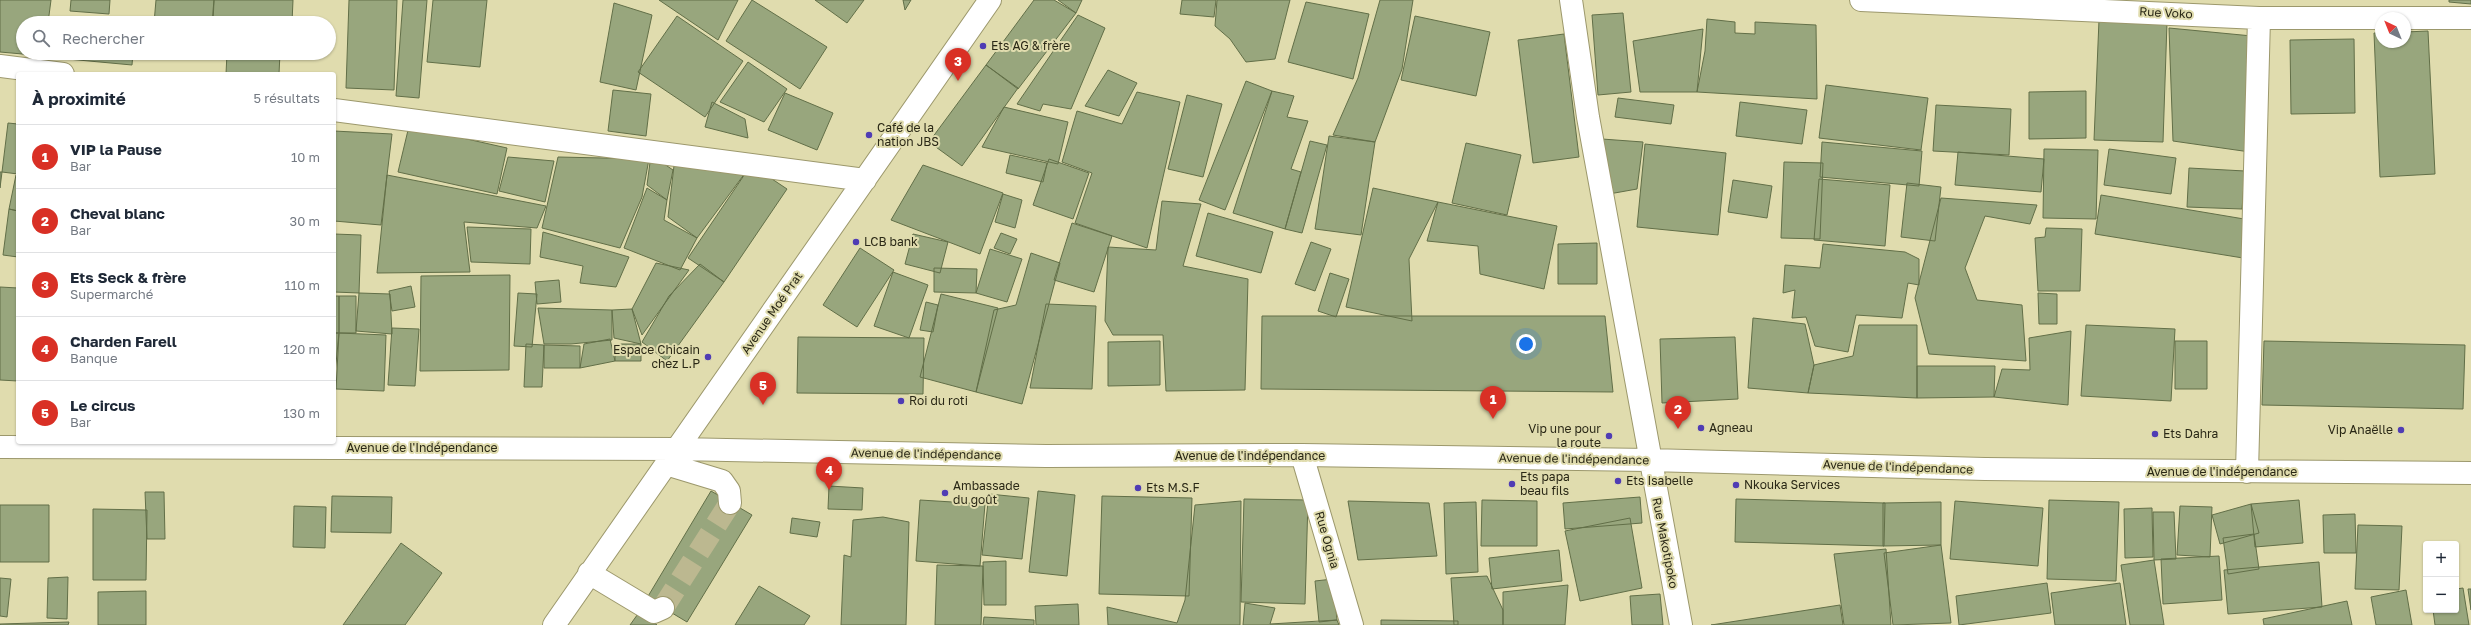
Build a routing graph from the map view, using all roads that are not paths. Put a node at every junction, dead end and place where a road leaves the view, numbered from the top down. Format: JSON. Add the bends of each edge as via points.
{"nodes":[{"id":1,"x":990,"y":0,"type":"edge"},
{"id":2,"x":1571,"y":0,"type":"edge"},
{"id":3,"x":1861,"y":0,"type":"edge"},
{"id":4,"x":2259,"y":18,"type":"junction"},
{"id":5,"x":2471,"y":18,"type":"edge"},
{"id":6,"x":0,"y":66,"type":"edge"},
{"id":7,"x":47,"y":72,"type":"edge"},
{"id":8,"x":336,"y":110,"type":"edge"},
{"id":9,"x":865,"y":180,"type":"junction"},
{"id":10,"x":0,"y":447,"type":"edge"},
{"id":11,"x":1302,"y":455,"type":"junction"},
{"id":12,"x":672,"y":457,"type":"junction"},
{"id":13,"x":1649,"y":460,"type":"junction"},
{"id":14,"x":2247,"y":472,"type":"junction"},
{"id":15,"x":2471,"y":473,"type":"edge"},
{"id":16,"x":730,"y":503,"type":"dead end"},
{"id":17,"x":589,"y":573,"type":"junction"},
{"id":18,"x":663,"y":608,"type":"dead end"},
{"id":19,"x":554,"y":625,"type":"edge"},
{"id":20,"x":1352,"y":625,"type":"edge"},
{"id":21,"x":1681,"y":625,"type":"edge"}],
"edges":[{"from":1,"to":9,"type":"street","name":"Avenue Moé Prat"},
{"from":2,"to":13,"type":"street","name":"Rue Makotipoko","via":[[1588,117]]},
{"from":3,"to":4,"type":"street","name":"Rue Voko"},
{"from":4,"to":5,"type":"street","name":"Rue Voko"},
{"from":4,"to":14,"type":"street"},
{"from":6,"to":7,"type":"street"},
{"from":8,"to":9,"type":"street"},
{"from":9,"to":12,"type":"street","name":"Avenue Moé Prat"},
{"from":10,"to":12,"type":"street","name":"Avenue de l'Indépendance"},
{"from":11,"to":12,"type":"street","name":"Avenue de l'indépendance"},
{"from":11,"to":13,"type":"street","name":"Avenue de l'indépendance"},
{"from":11,"to":20,"type":"street","name":"Rue Ognia"},
{"from":12,"to":16,"type":"street","via":[[722,481],[729,491]]},
{"from":12,"to":17,"type":"street","name":"Avenue Moé Prat"},
{"from":13,"to":14,"type":"street","name":"Avenue de l'indépendance","via":[[1985,469]]},
{"from":13,"to":21,"type":"street","name":"Rue Makotipoko"},
{"from":14,"to":15,"type":"street","name":"Avenue de l'indépendance"},
{"from":17,"to":18,"type":"street","via":[[654,612]]},
{"from":17,"to":19,"type":"street","name":"Avenue Moé Prat"}]}
